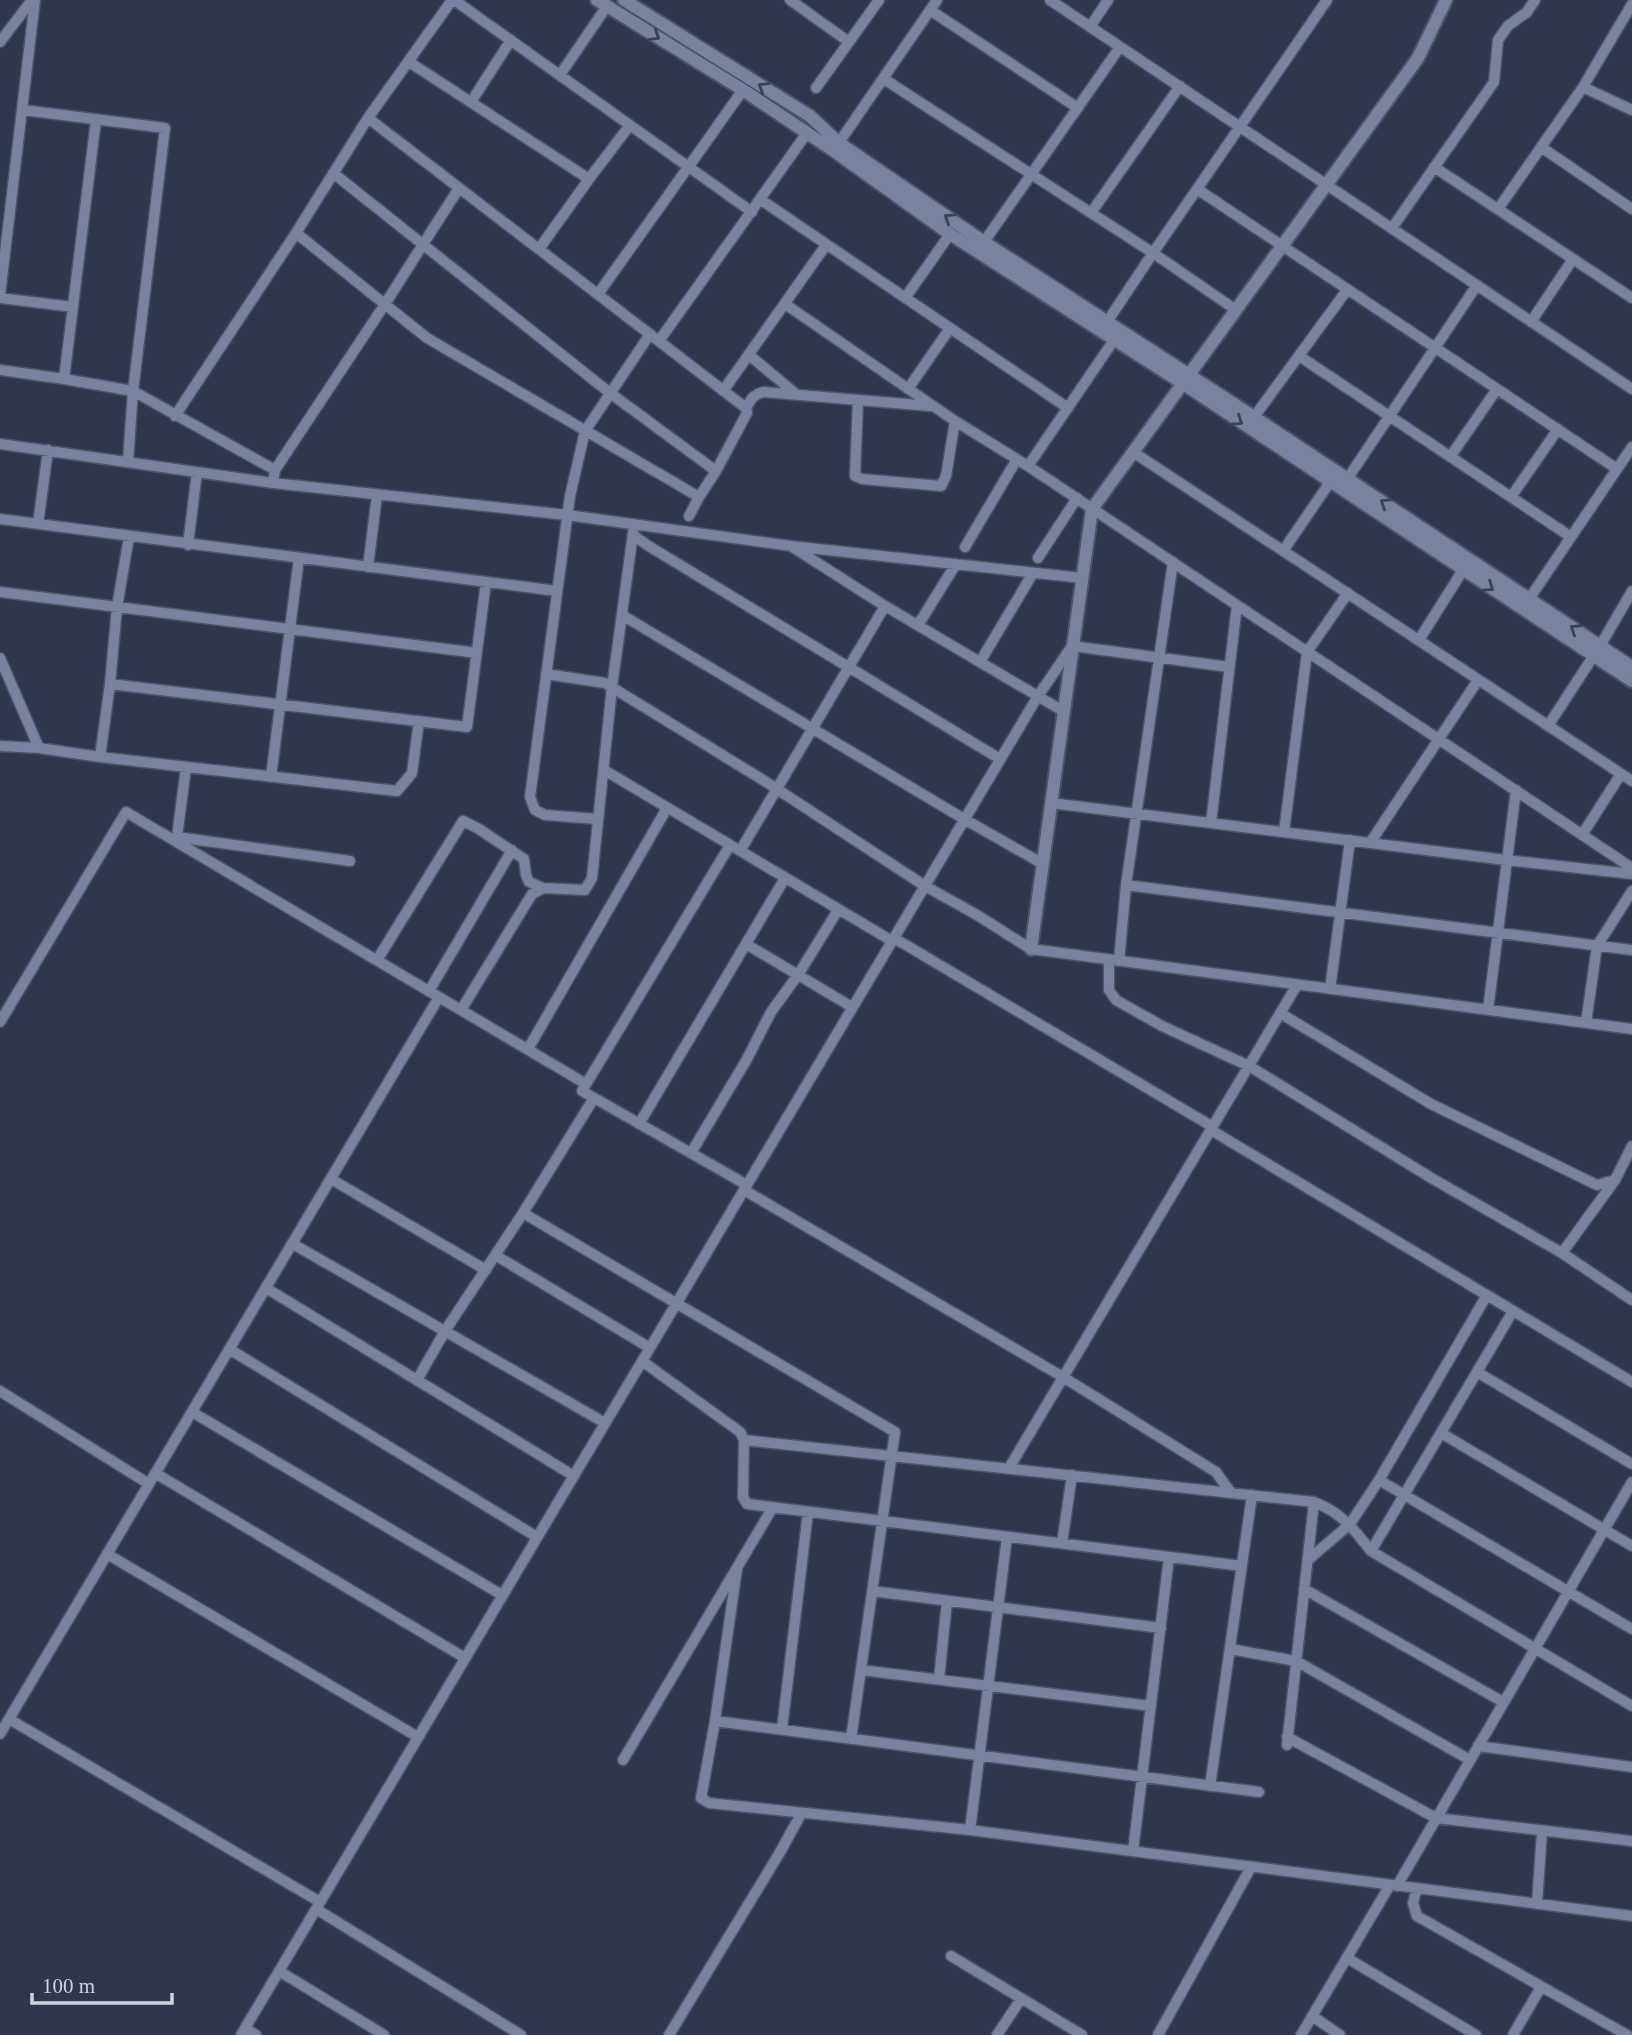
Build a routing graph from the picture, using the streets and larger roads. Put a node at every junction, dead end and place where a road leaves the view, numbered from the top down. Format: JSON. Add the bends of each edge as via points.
{"nodes":[{"id":1,"x":34,"y":0,"type":"edge"},
{"id":2,"x":453,"y":0,"type":"edge"},
{"id":3,"x":624,"y":0,"type":"edge"},
{"id":4,"x":790,"y":0,"type":"edge"},
{"id":5,"x":879,"y":0,"type":"edge"},
{"id":6,"x":937,"y":0,"type":"edge"},
{"id":7,"x":1049,"y":0,"type":"edge"},
{"id":8,"x":1108,"y":0,"type":"edge"},
{"id":9,"x":1327,"y":0,"type":"edge"},
{"id":10,"x":1446,"y":0,"type":"edge"},
{"id":11,"x":1535,"y":0,"type":"edge"},
{"id":12,"x":602,"y":3,"type":"edge"},
{"id":13,"x":1632,"y":4,"type":"edge"},
{"id":14,"x":930,"y":10,"type":"junction"},
{"id":15,"x":1090,"y":27,"type":"junction"},
{"id":16,"x":511,"y":40,"type":"junction"},
{"id":17,"x":0,"y":42,"type":"edge"},
{"id":18,"x":849,"y":42,"type":"junction"},
{"id":19,"x":1120,"y":47,"type":"junction"},
{"id":20,"x":409,"y":62,"type":"junction"},
{"id":21,"x":560,"y":75,"type":"junction"},
{"id":22,"x":884,"y":79,"type":"junction"},
{"id":23,"x":1180,"y":86,"type":"junction"},
{"id":24,"x":1583,"y":87,"type":"junction"},
{"id":25,"x":816,"y":88,"type":"dead end"},
{"id":26,"x":743,"y":90,"type":"junction"},
{"id":27,"x":471,"y":102,"type":"junction"},
{"id":28,"x":1078,"y":108,"type":"junction"},
{"id":29,"x":23,"y":110,"type":"junction"},
{"id":30,"x":1632,"y":110,"type":"edge"},
{"id":31,"x":368,"y":118,"type":"junction"},
{"id":32,"x":96,"y":120,"type":"junction"},
{"id":33,"x":630,"y":125,"type":"junction"},
{"id":34,"x":1241,"y":127,"type":"junction"},
{"id":35,"x":807,"y":133,"type":"junction"},
{"id":36,"x":837,"y":147,"type":"junction"},
{"id":37,"x":1541,"y":147,"type":"junction"},
{"id":38,"x":689,"y":166,"type":"junction"},
{"id":39,"x":1434,"y":167,"type":"junction"},
{"id":40,"x":333,"y":173,"type":"junction"},
{"id":41,"x":1032,"y":176,"type":"junction"},
{"id":42,"x":589,"y":179,"type":"junction"},
{"id":43,"x":1326,"y":185,"type":"junction"},
{"id":44,"x":459,"y":188,"type":"junction"},
{"id":45,"x":1196,"y":189,"type":"junction"},
{"id":46,"x":761,"y":200,"type":"junction"},
{"id":47,"x":1498,"y":209,"type":"junction"},
{"id":48,"x":1632,"y":209,"type":"edge"},
{"id":49,"x":752,"y":212,"type":"junction"},
{"id":50,"x":1091,"y":214,"type":"junction"},
{"id":51,"x":4,"y":224,"type":"edge"},
{"id":52,"x":1392,"y":228,"type":"junction"},
{"id":53,"x":296,"y":233,"type":"junction"},
{"id":54,"x":950,"y":234,"type":"junction"},
{"id":55,"x":984,"y":242,"type":"junction"},
{"id":56,"x":423,"y":244,"type":"junction"},
{"id":57,"x":826,"y":244,"type":"junction"},
{"id":58,"x":1282,"y":246,"type":"junction"},
{"id":59,"x":539,"y":249,"type":"junction"},
{"id":60,"x":1153,"y":253,"type":"junction"},
{"id":61,"x":1573,"y":259,"type":"junction"},
{"id":62,"x":1477,"y":285,"type":"junction"},
{"id":63,"x":1347,"y":290,"type":"junction"},
{"id":64,"x":598,"y":294,"type":"junction"},
{"id":65,"x":0,"y":297,"type":"edge"},
{"id":66,"x":905,"y":298,"type":"junction"},
{"id":67,"x":1632,"y":298,"type":"edge"},
{"id":68,"x":385,"y":304,"type":"junction"},
{"id":69,"x":785,"y":304,"type":"junction"},
{"id":70,"x":73,"y":307,"type":"junction"},
{"id":71,"x":1236,"y":310,"type":"junction"},
{"id":72,"x":1107,"y":322,"type":"junction"},
{"id":73,"x":1531,"y":322,"type":"junction"},
{"id":74,"x":950,"y":328,"type":"junction"},
{"id":75,"x":650,"y":334,"type":"junction"},
{"id":76,"x":1114,"y":340,"type":"junction"},
{"id":77,"x":659,"y":341,"type":"junction"},
{"id":78,"x":1435,"y":348,"type":"junction"},
{"id":79,"x":748,"y":355,"type":"junction"},
{"id":80,"x":1299,"y":356,"type":"junction"},
{"id":81,"x":0,"y":370,"type":"edge"},
{"id":82,"x":64,"y":379,"type":"junction"},
{"id":83,"x":1185,"y":379,"type":"junction"},
{"id":84,"x":908,"y":389,"type":"junction"},
{"id":85,"x":1497,"y":389,"type":"junction"},
{"id":86,"x":1632,"y":389,"type":"edge"},
{"id":87,"x":133,"y":391,"type":"junction"},
{"id":88,"x":723,"y":391,"type":"junction"},
{"id":89,"x":610,"y":393,"type":"junction"},
{"id":90,"x":796,"y":394,"type":"junction"},
{"id":91,"x":858,"y":400,"type":"junction"},
{"id":92,"x":933,"y":406,"type":"junction"},
{"id":93,"x":746,"y":408,"type":"junction"},
{"id":94,"x":1068,"y":408,"type":"junction"},
{"id":95,"x":175,"y":416,"type":"junction"},
{"id":96,"x":1390,"y":416,"type":"junction"},
{"id":97,"x":1254,"y":417,"type":"junction"},
{"id":98,"x":955,"y":421,"type":"junction"},
{"id":99,"x":1558,"y":429,"type":"junction"},
{"id":100,"x":585,"y":430,"type":"junction"},
{"id":101,"x":0,"y":444,"type":"edge"},
{"id":102,"x":1632,"y":447,"type":"edge"},
{"id":103,"x":48,"y":450,"type":"junction"},
{"id":104,"x":1133,"y":452,"type":"junction"},
{"id":105,"x":1450,"y":457,"type":"junction"},
{"id":106,"x":1017,"y":459,"type":"junction"},
{"id":107,"x":128,"y":461,"type":"junction"},
{"id":108,"x":1028,"y":466,"type":"junction"},
{"id":109,"x":1617,"y":469,"type":"junction"},
{"id":110,"x":275,"y":470,"type":"junction"},
{"id":111,"x":716,"y":471,"type":"junction"},
{"id":112,"x":197,"y":472,"type":"junction"},
{"id":113,"x":1348,"y":478,"type":"junction"},
{"id":114,"x":1330,"y":482,"type":"junction"},
{"id":115,"x":273,"y":483,"type":"junction"},
{"id":116,"x":377,"y":495,"type":"junction"},
{"id":117,"x":699,"y":497,"type":"junction"},
{"id":118,"x":1511,"y":497,"type":"junction"},
{"id":119,"x":1077,"y":498,"type":"junction"},
{"id":120,"x":1092,"y":509,"type":"junction"},
{"id":121,"x":567,"y":515,"type":"junction"},
{"id":122,"x":689,"y":516,"type":"dead end"},
{"id":123,"x":0,"y":519,"type":"edge"},
{"id":124,"x":38,"y":524,"type":"junction"},
{"id":125,"x":634,"y":530,"type":"junction"},
{"id":126,"x":129,"y":537,"type":"junction"},
{"id":127,"x":1571,"y":537,"type":"junction"},
{"id":128,"x":188,"y":545,"type":"junction"},
{"id":129,"x":792,"y":547,"type":"junction"},
{"id":130,"x":965,"y":547,"type":"dead end"},
{"id":131,"x":1283,"y":551,"type":"junction"},
{"id":132,"x":299,"y":558,"type":"junction"},
{"id":133,"x":1038,"y":558,"type":"dead end"},
{"id":134,"x":1173,"y":562,"type":"junction"},
{"id":135,"x":956,"y":564,"type":"junction"},
{"id":136,"x":368,"y":567,"type":"junction"},
{"id":137,"x":1463,"y":570,"type":"junction"},
{"id":138,"x":1033,"y":573,"type":"junction"},
{"id":139,"x":1082,"y":578,"type":"junction"},
{"id":140,"x":486,"y":582,"type":"junction"},
{"id":141,"x":1632,"y":590,"type":"edge"},
{"id":142,"x":557,"y":591,"type":"junction"},
{"id":143,"x":0,"y":592,"type":"edge"},
{"id":144,"x":1348,"y":593,"type":"junction"},
{"id":145,"x":1529,"y":599,"type":"junction"},
{"id":146,"x":1237,"y":605,"type":"junction"},
{"id":147,"x":885,"y":606,"type":"junction"},
{"id":148,"x":117,"y":607,"type":"junction"},
{"id":149,"x":622,"y":615,"type":"junction"},
{"id":150,"x":918,"y":625,"type":"junction"},
{"id":151,"x":290,"y":629,"type":"junction"},
{"id":152,"x":1419,"y":640,"type":"junction"},
{"id":153,"x":1072,"y":646,"type":"junction"},
{"id":154,"x":1597,"y":651,"type":"junction"},
{"id":155,"x":1307,"y":652,"type":"junction"},
{"id":156,"x":477,"y":653,"type":"junction"},
{"id":157,"x":1158,"y":657,"type":"junction"},
{"id":158,"x":0,"y":658,"type":"edge"},
{"id":159,"x":980,"y":662,"type":"junction"},
{"id":160,"x":1229,"y":667,"type":"junction"},
{"id":161,"x":1632,"y":667,"type":"edge"},
{"id":162,"x":849,"y":668,"type":"junction"},
{"id":163,"x":546,"y":674,"type":"junction"},
{"id":164,"x":1478,"y":680,"type":"junction"},
{"id":165,"x":1632,"y":681,"type":"edge"},
{"id":166,"x":110,"y":684,"type":"junction"},
{"id":167,"x":612,"y":687,"type":"junction"},
{"id":168,"x":1038,"y":696,"type":"junction"},
{"id":169,"x":281,"y":705,"type":"junction"},
{"id":170,"x":1063,"y":711,"type":"junction"},
{"id":171,"x":419,"y":722,"type":"junction"},
{"id":172,"x":1548,"y":726,"type":"junction"},
{"id":173,"x":813,"y":728,"type":"junction"},
{"id":174,"x":1440,"y":740,"type":"junction"},
{"id":175,"x":0,"y":746,"type":"edge"},
{"id":176,"x":39,"y":748,"type":"junction"},
{"id":177,"x":100,"y":757,"type":"junction"},
{"id":178,"x":1000,"y":759,"type":"junction"},
{"id":179,"x":186,"y":767,"type":"junction"},
{"id":180,"x":604,"y":770,"type":"junction"},
{"id":181,"x":1621,"y":774,"type":"junction"},
{"id":182,"x":271,"y":777,"type":"junction"},
{"id":183,"x":1632,"y":781,"type":"edge"},
{"id":184,"x":777,"y":789,"type":"junction"},
{"id":185,"x":1516,"y":790,"type":"junction"},
{"id":186,"x":1051,"y":803,"type":"junction"},
{"id":187,"x":667,"y":808,"type":"junction"},
{"id":188,"x":1136,"y":814,"type":"junction"},
{"id":189,"x":598,"y":819,"type":"junction"},
{"id":190,"x":964,"y":819,"type":"junction"},
{"id":191,"x":1211,"y":823,"type":"junction"},
{"id":192,"x":1284,"y":832,"type":"junction"},
{"id":193,"x":1582,"y":835,"type":"junction"},
{"id":194,"x":1350,"y":841,"type":"junction"},
{"id":195,"x":1370,"y":843,"type":"junction"},
{"id":196,"x":730,"y":845,"type":"junction"},
{"id":197,"x":512,"y":850,"type":"junction"},
{"id":198,"x":740,"y":851,"type":"junction"},
{"id":199,"x":1506,"y":860,"type":"junction"},
{"id":200,"x":350,"y":861,"type":"dead end"},
{"id":201,"x":1042,"y":864,"type":"junction"},
{"id":202,"x":1632,"y":868,"type":"edge"},
{"id":203,"x":1632,"y":874,"type":"edge"},
{"id":204,"x":785,"y":878,"type":"junction"},
{"id":205,"x":1126,"y":885,"type":"junction"},
{"id":206,"x":925,"y":886,"type":"junction"},
{"id":207,"x":543,"y":888,"type":"junction"},
{"id":208,"x":1632,"y":891,"type":"edge"},
{"id":209,"x":838,"y":909,"type":"junction"},
{"id":210,"x":1340,"y":913,"type":"junction"},
{"id":211,"x":1497,"y":933,"type":"junction"},
{"id":212,"x":893,"y":939,"type":"junction"},
{"id":213,"x":746,"y":944,"type":"junction"},
{"id":214,"x":1597,"y":946,"type":"junction"},
{"id":215,"x":1031,"y":949,"type":"junction"},
{"id":216,"x":1632,"y":950,"type":"edge"},
{"id":217,"x":377,"y":960,"type":"junction"},
{"id":218,"x":1114,"y":960,"type":"junction"},
{"id":219,"x":798,"y":975,"type":"junction"},
{"id":220,"x":1297,"y":985,"type":"junction"},
{"id":221,"x":1330,"y":989,"type":"junction"},
{"id":222,"x":429,"y":991,"type":"junction"},
{"id":223,"x":439,"y":997,"type":"junction"},
{"id":224,"x":852,"y":1007,"type":"junction"},
{"id":225,"x":461,"y":1010,"type":"junction"},
{"id":226,"x":1488,"y":1010,"type":"junction"},
{"id":227,"x":1280,"y":1013,"type":"junction"},
{"id":228,"x":0,"y":1022,"type":"edge"},
{"id":229,"x":1586,"y":1023,"type":"junction"},
{"id":230,"x":1632,"y":1029,"type":"edge"},
{"id":231,"x":528,"y":1049,"type":"junction"},
{"id":232,"x":1249,"y":1066,"type":"junction"},
{"id":233,"x":586,"y":1084,"type":"junction"},
{"id":234,"x":594,"y":1098,"type":"junction"},
{"id":235,"x":639,"y":1124,"type":"junction"},
{"id":236,"x":1212,"y":1128,"type":"junction"},
{"id":237,"x":1632,"y":1146,"type":"edge"},
{"id":238,"x":691,"y":1153,"type":"junction"},
{"id":239,"x":331,"y":1179,"type":"junction"},
{"id":240,"x":1615,"y":1180,"type":"junction"},
{"id":241,"x":745,"y":1187,"type":"junction"},
{"id":242,"x":523,"y":1213,"type":"junction"},
{"id":243,"x":293,"y":1244,"type":"junction"},
{"id":244,"x":1562,"y":1253,"type":"junction"},
{"id":245,"x":495,"y":1255,"type":"junction"},
{"id":246,"x":486,"y":1270,"type":"junction"},
{"id":247,"x":266,"y":1287,"type":"junction"},
{"id":248,"x":1487,"y":1295,"type":"junction"},
{"id":249,"x":1632,"y":1300,"type":"edge"},
{"id":250,"x":676,"y":1303,"type":"junction"},
{"id":251,"x":1513,"y":1311,"type":"junction"},
{"id":252,"x":445,"y":1331,"type":"junction"},
{"id":253,"x":650,"y":1348,"type":"junction"},
{"id":254,"x":229,"y":1349,"type":"junction"},
{"id":255,"x":642,"y":1362,"type":"junction"},
{"id":256,"x":1476,"y":1372,"type":"junction"},
{"id":257,"x":1063,"y":1377,"type":"junction"},
{"id":258,"x":417,"y":1380,"type":"junction"},
{"id":259,"x":1632,"y":1382,"type":"edge"},
{"id":260,"x":0,"y":1391,"type":"edge"},
{"id":261,"x":192,"y":1412,"type":"junction"},
{"id":262,"x":605,"y":1423,"type":"junction"},
{"id":263,"x":1441,"y":1433,"type":"junction"},
{"id":264,"x":744,"y":1440,"type":"junction"},
{"id":265,"x":892,"y":1455,"type":"junction"},
{"id":266,"x":1632,"y":1464,"type":"edge"},
{"id":267,"x":1009,"y":1468,"type":"junction"},
{"id":268,"x":155,"y":1473,"type":"junction"},
{"id":269,"x":1072,"y":1475,"type":"junction"},
{"id":270,"x":573,"y":1476,"type":"junction"},
{"id":271,"x":1379,"y":1480,"type":"junction"},
{"id":272,"x":1632,"y":1482,"type":"edge"},
{"id":273,"x":149,"y":1484,"type":"junction"},
{"id":274,"x":1231,"y":1493,"type":"junction"},
{"id":275,"x":1404,"y":1494,"type":"junction"},
{"id":276,"x":1252,"y":1495,"type":"junction"},
{"id":277,"x":1314,"y":1502,"type":"junction"},
{"id":278,"x":774,"y":1507,"type":"junction"},
{"id":279,"x":808,"y":1512,"type":"junction"},
{"id":280,"x":882,"y":1521,"type":"junction"},
{"id":281,"x":1350,"y":1524,"type":"junction"},
{"id":282,"x":1604,"y":1529,"type":"junction"},
{"id":283,"x":1007,"y":1536,"type":"junction"},
{"id":284,"x":537,"y":1537,"type":"junction"},
{"id":285,"x":1062,"y":1544,"type":"junction"},
{"id":286,"x":1632,"y":1546,"type":"edge"},
{"id":287,"x":1371,"y":1550,"type":"junction"},
{"id":288,"x":107,"y":1554,"type":"junction"},
{"id":289,"x":1169,"y":1557,"type":"junction"},
{"id":290,"x":1308,"y":1560,"type":"junction"},
{"id":291,"x":1242,"y":1566,"type":"junction"},
{"id":292,"x":737,"y":1569,"type":"junction"},
{"id":293,"x":1304,"y":1589,"type":"junction"},
{"id":294,"x":872,"y":1591,"type":"junction"},
{"id":295,"x":1567,"y":1593,"type":"junction"},
{"id":296,"x":502,"y":1595,"type":"junction"},
{"id":297,"x":947,"y":1601,"type":"junction"},
{"id":298,"x":997,"y":1607,"type":"junction"},
{"id":299,"x":1161,"y":1628,"type":"junction"},
{"id":300,"x":1632,"y":1629,"type":"edge"},
{"id":301,"x":1535,"y":1648,"type":"junction"},
{"id":302,"x":1230,"y":1649,"type":"junction"},
{"id":303,"x":465,"y":1658,"type":"junction"},
{"id":304,"x":1296,"y":1661,"type":"junction"},
{"id":305,"x":861,"y":1670,"type":"junction"},
{"id":306,"x":939,"y":1679,"type":"junction"},
{"id":307,"x":988,"y":1685,"type":"junction"},
{"id":308,"x":1503,"y":1702,"type":"junction"},
{"id":309,"x":1152,"y":1706,"type":"junction"},
{"id":310,"x":1632,"y":1706,"type":"edge"},
{"id":311,"x":9,"y":1719,"type":"junction"},
{"id":312,"x":715,"y":1721,"type":"junction"},
{"id":313,"x":782,"y":1729,"type":"junction"},
{"id":314,"x":0,"y":1734,"type":"edge"},
{"id":315,"x":418,"y":1737,"type":"junction"},
{"id":316,"x":851,"y":1739,"type":"junction"},
{"id":317,"x":1478,"y":1746,"type":"junction"},
{"id":318,"x":980,"y":1756,"type":"junction"},
{"id":319,"x":623,"y":1760,"type":"dead end"},
{"id":320,"x":1469,"y":1760,"type":"junction"},
{"id":321,"x":1632,"y":1767,"type":"edge"},
{"id":322,"x":1143,"y":1777,"type":"junction"},
{"id":323,"x":1210,"y":1786,"type":"junction"},
{"id":324,"x":1259,"y":1792,"type":"dead end"},
{"id":325,"x":802,"y":1814,"type":"junction"},
{"id":326,"x":1436,"y":1818,"type":"junction"},
{"id":327,"x":970,"y":1830,"type":"junction"},
{"id":328,"x":1542,"y":1831,"type":"junction"},
{"id":329,"x":1632,"y":1835,"type":"edge"},
{"id":330,"x":1632,"y":1841,"type":"edge"},
{"id":331,"x":1133,"y":1851,"type":"junction"},
{"id":332,"x":1251,"y":1867,"type":"junction"},
{"id":333,"x":1393,"y":1885,"type":"junction"},
{"id":334,"x":1417,"y":1888,"type":"junction"},
{"id":335,"x":1536,"y":1904,"type":"junction"},
{"id":336,"x":318,"y":1906,"type":"junction"},
{"id":337,"x":1632,"y":1916,"type":"edge"},
{"id":338,"x":951,"y":1956,"type":"dead end"},
{"id":339,"x":1347,"y":1958,"type":"junction"},
{"id":340,"x":279,"y":1971,"type":"junction"},
{"id":341,"x":1541,"y":1987,"type":"junction"},
{"id":342,"x":1021,"y":1999,"type":"junction"},
{"id":343,"x":1312,"y":2017,"type":"junction"},
{"id":344,"x":243,"y":2032,"type":"edge"},
{"id":345,"x":256,"y":2035,"type":"edge"},
{"id":346,"x":384,"y":2035,"type":"edge"},
{"id":347,"x":521,"y":2035,"type":"edge"},
{"id":348,"x":670,"y":2035,"type":"edge"},
{"id":349,"x":998,"y":2035,"type":"edge"},
{"id":350,"x":1082,"y":2035,"type":"edge"},
{"id":351,"x":1158,"y":2035,"type":"edge"},
{"id":352,"x":1301,"y":2035,"type":"edge"},
{"id":353,"x":1340,"y":2035,"type":"edge"},
{"id":354,"x":1476,"y":2035,"type":"edge"},
{"id":355,"x":1513,"y":2035,"type":"edge"},
{"id":356,"x":1627,"y":2035,"type":"edge"}],
"edges":[{"from":1,"to":17,"type":"street"},
{"from":1,"to":29,"type":"street"},
{"from":2,"to":16,"type":"street"},
{"from":2,"to":20,"type":"street"},
{"from":36,"to":3,"type":"street","one_way":true,"via":[[810,116]]},
{"from":4,"to":18,"type":"street"},
{"from":5,"to":18,"type":"street"},
{"from":6,"to":14,"type":"street"},
{"from":7,"to":15,"type":"street"},
{"from":8,"to":15,"type":"street"},
{"from":9,"to":34,"type":"street"},
{"from":10,"to":43,"type":"street","via":[[1418,58]]},
{"from":11,"to":39,"type":"street","via":[[1498,40],[1494,82]]},
{"from":12,"to":21,"type":"street"},
{"from":12,"to":26,"type":"street","one_way":true},
{"from":13,"to":24,"type":"street"},
{"from":14,"to":22,"type":"street"},
{"from":14,"to":28,"type":"street"},
{"from":15,"to":19,"type":"street"},
{"from":16,"to":21,"type":"street"},
{"from":16,"to":27,"type":"street"},
{"from":18,"to":25,"type":"street"},
{"from":19,"to":23,"type":"street"},
{"from":19,"to":28,"type":"street"},
{"from":20,"to":27,"type":"street"},
{"from":20,"to":31,"type":"street"},
{"from":21,"to":33,"type":"street"},
{"from":22,"to":36,"type":"street"},
{"from":22,"to":41,"type":"street"},
{"from":23,"to":34,"type":"street"},
{"from":23,"to":50,"type":"street"},
{"from":24,"to":30,"type":"street"},
{"from":24,"to":37,"type":"street"},
{"from":26,"to":35,"type":"street"},
{"from":26,"to":38,"type":"street"},
{"from":27,"to":42,"type":"street"},
{"from":28,"to":41,"type":"street"},
{"from":29,"to":32,"type":"street"},
{"from":29,"to":51,"type":"street"},
{"from":31,"to":40,"type":"street"},
{"from":31,"to":44,"type":"street"},
{"from":32,"to":70,"type":"street"},
{"from":32,"to":87,"type":"street","via":[[164,128]]},
{"from":33,"to":38,"type":"street"},
{"from":33,"to":42,"type":"street"},
{"from":34,"to":43,"type":"street"},
{"from":34,"to":45,"type":"street"},
{"from":35,"to":36,"type":"street"},
{"from":35,"to":46,"type":"street"},
{"from":36,"to":54,"type":"street"},
{"from":55,"to":36,"type":"street","one_way":true},
{"from":37,"to":47,"type":"street"},
{"from":37,"to":48,"type":"street"},
{"from":38,"to":49,"type":"street"},
{"from":38,"to":64,"type":"street"},
{"from":39,"to":47,"type":"street"},
{"from":39,"to":52,"type":"street"},
{"from":40,"to":53,"type":"street"},
{"from":40,"to":56,"type":"street"},
{"from":41,"to":50,"type":"street"},
{"from":41,"to":55,"type":"street"},
{"from":42,"to":59,"type":"street"},
{"from":43,"to":52,"type":"street"},
{"from":43,"to":58,"type":"street"},
{"from":44,"to":56,"type":"street"},
{"from":44,"to":59,"type":"street"},
{"from":45,"to":58,"type":"street"},
{"from":45,"to":60,"type":"street"},
{"from":46,"to":49,"type":"street"},
{"from":46,"to":57,"type":"street"},
{"from":47,"to":61,"type":"street"},
{"from":49,"to":77,"type":"street"},
{"from":50,"to":60,"type":"street"},
{"from":51,"to":65,"type":"street"},
{"from":52,"to":62,"type":"street"},
{"from":53,"to":68,"type":"street"},
{"from":53,"to":95,"type":"street"},
{"from":54,"to":66,"type":"street"},
{"from":54,"to":76,"type":"street"},
{"from":55,"to":72,"type":"street"},
{"from":56,"to":68,"type":"street"},
{"from":56,"to":89,"type":"street"},
{"from":57,"to":66,"type":"street"},
{"from":57,"to":69,"type":"street"},
{"from":58,"to":63,"type":"street"},
{"from":58,"to":71,"type":"street"},
{"from":59,"to":64,"type":"street"},
{"from":60,"to":71,"type":"street"},
{"from":60,"to":72,"type":"street"},
{"from":61,"to":67,"type":"street"},
{"from":61,"to":73,"type":"street"},
{"from":62,"to":73,"type":"street"},
{"from":62,"to":78,"type":"street"},
{"from":63,"to":78,"type":"street"},
{"from":63,"to":80,"type":"street"},
{"from":64,"to":75,"type":"street"},
{"from":65,"to":70,"type":"street"},
{"from":66,"to":74,"type":"street"},
{"from":68,"to":100,"type":"street","via":[[427,338]]},
{"from":68,"to":110,"type":"street"},
{"from":69,"to":79,"type":"street"},
{"from":69,"to":84,"type":"street"},
{"from":70,"to":82,"type":"street"},
{"from":71,"to":83,"type":"street"},
{"from":72,"to":83,"type":"street"},
{"from":73,"to":86,"type":"street"},
{"from":74,"to":84,"type":"street"},
{"from":74,"to":94,"type":"street"},
{"from":75,"to":77,"type":"street"},
{"from":75,"to":89,"type":"street"},
{"from":76,"to":83,"type":"street"},
{"from":76,"to":94,"type":"street"},
{"from":77,"to":88,"type":"street"},
{"from":78,"to":85,"type":"street"},
{"from":78,"to":96,"type":"street"},
{"from":79,"to":88,"type":"street"},
{"from":79,"to":90,"type":"street"},
{"from":80,"to":96,"type":"street"},
{"from":80,"to":97,"type":"street"},
{"from":81,"to":82,"type":"street"},
{"from":82,"to":87,"type":"street"},
{"from":83,"to":97,"type":"street"},
{"from":83,"to":104,"type":"street"},
{"from":83,"to":114,"type":"street","one_way":true},
{"from":84,"to":92,"type":"street"},
{"from":85,"to":99,"type":"street"},
{"from":85,"to":105,"type":"street"},
{"from":87,"to":95,"type":"street"},
{"from":87,"to":107,"type":"street"},
{"from":88,"to":93,"type":"street"},
{"from":89,"to":100,"type":"street"},
{"from":89,"to":111,"type":"street"},
{"from":90,"to":91,"type":"street"},
{"from":90,"to":93,"type":"street","via":[[758,393]]},
{"from":91,"to":92,"type":"street"},
{"from":91,"to":98,"type":"street","via":[[855,476],[862,479],[941,486]]},
{"from":92,"to":98,"type":"street"},
{"from":93,"to":111,"type":"street"},
{"from":94,"to":108,"type":"street"},
{"from":95,"to":110,"type":"street"},
{"from":96,"to":105,"type":"street"},
{"from":96,"to":113,"type":"street"},
{"from":97,"to":113,"type":"street"},
{"from":98,"to":106,"type":"street"},
{"from":99,"to":109,"type":"street"},
{"from":99,"to":118,"type":"street"},
{"from":100,"to":117,"type":"street"},
{"from":100,"to":121,"type":"street"},
{"from":101,"to":103,"type":"street"},
{"from":102,"to":109,"type":"street"},
{"from":103,"to":107,"type":"street"},
{"from":103,"to":124,"type":"street"},
{"from":104,"to":120,"type":"street"},
{"from":104,"to":131,"type":"street"},
{"from":105,"to":118,"type":"street"},
{"from":106,"to":108,"type":"street"},
{"from":106,"to":130,"type":"street"},
{"from":107,"to":112,"type":"street"},
{"from":108,"to":119,"type":"street"},
{"from":109,"to":127,"type":"street"},
{"from":110,"to":115,"type":"street"},
{"from":111,"to":117,"type":"street"},
{"from":112,"to":115,"type":"street"},
{"from":112,"to":128,"type":"street"},
{"from":145,"to":113,"type":"street","one_way":true},
{"from":114,"to":131,"type":"street"},
{"from":114,"to":137,"type":"street"},
{"from":115,"to":116,"type":"street"},
{"from":116,"to":121,"type":"street"},
{"from":116,"to":136,"type":"street"},
{"from":117,"to":122,"type":"street"},
{"from":118,"to":127,"type":"street"},
{"from":119,"to":120,"type":"street"},
{"from":119,"to":133,"type":"street"},
{"from":120,"to":134,"type":"street"},
{"from":120,"to":139,"type":"street"},
{"from":121,"to":125,"type":"street"},
{"from":121,"to":142,"type":"street"},
{"from":123,"to":124,"type":"street"},
{"from":124,"to":126,"type":"street"},
{"from":125,"to":129,"type":"street"},
{"from":125,"to":149,"type":"street"},
{"from":125,"to":162,"type":"street","via":[[659,553]]},
{"from":126,"to":128,"type":"street"},
{"from":126,"to":148,"type":"street"},
{"from":127,"to":145,"type":"street"},
{"from":128,"to":132,"type":"street"},
{"from":129,"to":135,"type":"street"},
{"from":129,"to":147,"type":"street"},
{"from":131,"to":144,"type":"street"},
{"from":132,"to":136,"type":"street"},
{"from":132,"to":151,"type":"street"},
{"from":134,"to":146,"type":"street"},
{"from":134,"to":157,"type":"street"},
{"from":135,"to":138,"type":"street"},
{"from":135,"to":150,"type":"street"},
{"from":136,"to":140,"type":"street"},
{"from":137,"to":152,"type":"street"},
{"from":137,"to":154,"type":"street","one_way":true},
{"from":138,"to":139,"type":"street"},
{"from":138,"to":159,"type":"street"},
{"from":139,"to":153,"type":"street"},
{"from":140,"to":142,"type":"street"},
{"from":140,"to":156,"type":"street"},
{"from":141,"to":154,"type":"street"},
{"from":142,"to":163,"type":"street"},
{"from":143,"to":148,"type":"street"},
{"from":144,"to":152,"type":"street"},
{"from":144,"to":155,"type":"street"},
{"from":154,"to":145,"type":"street","one_way":true},
{"from":146,"to":155,"type":"street"},
{"from":146,"to":160,"type":"street"},
{"from":147,"to":150,"type":"street"},
{"from":147,"to":162,"type":"street"},
{"from":148,"to":151,"type":"street"},
{"from":148,"to":166,"type":"street"},
{"from":149,"to":167,"type":"street"},
{"from":149,"to":173,"type":"street"},
{"from":150,"to":159,"type":"street"},
{"from":151,"to":156,"type":"street"},
{"from":151,"to":169,"type":"street"},
{"from":152,"to":164,"type":"street"},
{"from":153,"to":157,"type":"street"},
{"from":153,"to":168,"type":"street"},
{"from":153,"to":170,"type":"street"},
{"from":154,"to":161,"type":"street"},
{"from":154,"to":165,"type":"street"},
{"from":154,"to":172,"type":"street"},
{"from":155,"to":174,"type":"street"},
{"from":155,"to":192,"type":"street"},
{"from":156,"to":171,"type":"street","via":[[467,727]]},
{"from":157,"to":160,"type":"street"},
{"from":157,"to":188,"type":"street"},
{"from":158,"to":176,"type":"street"},
{"from":159,"to":168,"type":"street"},
{"from":160,"to":191,"type":"street"},
{"from":162,"to":173,"type":"street"},
{"from":162,"to":178,"type":"street"},
{"from":163,"to":167,"type":"street"},
{"from":163,"to":189,"type":"street","via":[[530,797],[535,810],[545,815]]},
{"from":164,"to":172,"type":"street"},
{"from":164,"to":174,"type":"street"},
{"from":166,"to":169,"type":"street"},
{"from":166,"to":177,"type":"street"},
{"from":167,"to":180,"type":"street"},
{"from":167,"to":184,"type":"street"},
{"from":168,"to":170,"type":"street"},
{"from":168,"to":178,"type":"street"},
{"from":169,"to":171,"type":"street"},
{"from":169,"to":182,"type":"street"},
{"from":170,"to":186,"type":"street"},
{"from":171,"to":182,"type":"street","via":[[412,773],[397,790]]},
{"from":172,"to":181,"type":"street"},
{"from":173,"to":184,"type":"street"},
{"from":173,"to":190,"type":"street"},
{"from":174,"to":185,"type":"street"},
{"from":174,"to":195,"type":"street"},
{"from":175,"to":176,"type":"street"},
{"from":176,"to":177,"type":"street"},
{"from":177,"to":179,"type":"street"},
{"from":178,"to":190,"type":"street"},
{"from":179,"to":182,"type":"street"},
{"from":179,"to":200,"type":"street","via":[[177,837]]},
{"from":180,"to":187,"type":"street"},
{"from":180,"to":189,"type":"street"},
{"from":181,"to":183,"type":"street"},
{"from":181,"to":193,"type":"street"},
{"from":184,"to":198,"type":"street"},
{"from":184,"to":206,"type":"street"},
{"from":185,"to":193,"type":"street"},
{"from":185,"to":199,"type":"street"},
{"from":186,"to":188,"type":"street"},
{"from":186,"to":201,"type":"street"},
{"from":187,"to":196,"type":"street"},
{"from":187,"to":231,"type":"street"},
{"from":188,"to":191,"type":"street"},
{"from":188,"to":205,"type":"street"},
{"from":189,"to":207,"type":"street","via":[[592,878],[585,890]]},
{"from":190,"to":201,"type":"street"},
{"from":190,"to":206,"type":"street"},
{"from":191,"to":192,"type":"street"},
{"from":192,"to":194,"type":"street"},
{"from":193,"to":202,"type":"street"},
{"from":194,"to":195,"type":"street"},
{"from":194,"to":210,"type":"street"},
{"from":195,"to":199,"type":"street"},
{"from":196,"to":198,"type":"street"},
{"from":196,"to":233,"type":"street"},
{"from":197,"to":207,"type":"street","via":[[524,859],[529,882]]},
{"from":197,"to":217,"type":"street","via":[[463,821]]},
{"from":197,"to":222,"type":"street"},
{"from":198,"to":204,"type":"street"},
{"from":199,"to":203,"type":"street"},
{"from":199,"to":211,"type":"street"},
{"from":201,"to":215,"type":"street"},
{"from":204,"to":209,"type":"street"},
{"from":204,"to":213,"type":"street"},
{"from":205,"to":210,"type":"street"},
{"from":205,"to":218,"type":"street"},
{"from":206,"to":212,"type":"street"},
{"from":206,"to":215,"type":"street"},
{"from":207,"to":225,"type":"street","via":[[532,894]]},
{"from":208,"to":214,"type":"street"},
{"from":209,"to":212,"type":"street"},
{"from":209,"to":219,"type":"street"},
{"from":210,"to":211,"type":"street"},
{"from":210,"to":221,"type":"street"},
{"from":211,"to":214,"type":"street"},
{"from":211,"to":226,"type":"street"},
{"from":212,"to":224,"type":"street"},
{"from":212,"to":236,"type":"street"},
{"from":213,"to":219,"type":"street"},
{"from":213,"to":235,"type":"street"},
{"from":214,"to":216,"type":"street"},
{"from":214,"to":229,"type":"street"},
{"from":215,"to":218,"type":"street"},
{"from":217,"to":222,"type":"street"},
{"from":217,"to":228,"type":"street","via":[[126,812]]},
{"from":218,"to":220,"type":"street"},
{"from":218,"to":232,"type":"street","via":[[1110,990],[1116,1000]]},
{"from":219,"to":224,"type":"street"},
{"from":219,"to":238,"type":"street","via":[[771,1012]]},
{"from":220,"to":221,"type":"street"},
{"from":220,"to":227,"type":"street"},
{"from":221,"to":226,"type":"street"},
{"from":222,"to":223,"type":"street"},
{"from":223,"to":225,"type":"street"},
{"from":223,"to":239,"type":"street"},
{"from":224,"to":241,"type":"street"},
{"from":225,"to":231,"type":"street"},
{"from":226,"to":229,"type":"street"},
{"from":227,"to":232,"type":"street"},
{"from":227,"to":240,"type":"street","via":[[1431,1104],[1597,1185]]},
{"from":229,"to":230,"type":"street"},
{"from":231,"to":233,"type":"street"},
{"from":232,"to":236,"type":"street"},
{"from":232,"to":244,"type":"street"},
{"from":233,"to":234,"type":"street","via":[[582,1091]]},
{"from":234,"to":235,"type":"street"},
{"from":234,"to":242,"type":"street"},
{"from":235,"to":238,"type":"street"},
{"from":236,"to":248,"type":"street"},
{"from":236,"to":257,"type":"street"},
{"from":237,"to":240,"type":"street"},
{"from":238,"to":241,"type":"street"},
{"from":239,"to":243,"type":"street"},
{"from":239,"to":246,"type":"street"},
{"from":240,"to":244,"type":"street"},
{"from":241,"to":250,"type":"street"},
{"from":241,"to":257,"type":"street"},
{"from":242,"to":245,"type":"street"},
{"from":242,"to":250,"type":"street"},
{"from":243,"to":247,"type":"street"},
{"from":243,"to":252,"type":"street"},
{"from":244,"to":249,"type":"street"},
{"from":245,"to":246,"type":"street"},
{"from":245,"to":253,"type":"street"},
{"from":246,"to":252,"type":"street"},
{"from":247,"to":254,"type":"street"},
{"from":247,"to":258,"type":"street"},
{"from":248,"to":251,"type":"street"},
{"from":248,"to":271,"type":"street"},
{"from":250,"to":253,"type":"street"},
{"from":250,"to":265,"type":"street","via":[[895,1432]]},
{"from":251,"to":256,"type":"street"},
{"from":251,"to":259,"type":"street"},
{"from":252,"to":258,"type":"street"},
{"from":252,"to":262,"type":"street"},
{"from":253,"to":255,"type":"street"},
{"from":254,"to":261,"type":"street"},
{"from":254,"to":284,"type":"street"},
{"from":255,"to":262,"type":"street"},
{"from":255,"to":264,"type":"street","via":[[740,1432]]},
{"from":256,"to":263,"type":"street"},
{"from":256,"to":266,"type":"street"},
{"from":257,"to":267,"type":"street"},
{"from":257,"to":274,"type":"street","via":[[1216,1472]]},
{"from":258,"to":270,"type":"street"},
{"from":260,"to":273,"type":"street"},
{"from":261,"to":268,"type":"street"},
{"from":261,"to":296,"type":"street"},
{"from":262,"to":270,"type":"street"},
{"from":263,"to":275,"type":"street"},
{"from":263,"to":282,"type":"street"},
{"from":264,"to":265,"type":"street"},
{"from":264,"to":278,"type":"street","via":[[743,1497],[747,1504]]},
{"from":265,"to":267,"type":"street"},
{"from":265,"to":280,"type":"street"},
{"from":267,"to":269,"type":"street"},
{"from":268,"to":273,"type":"street"},
{"from":268,"to":303,"type":"street"},
{"from":269,"to":274,"type":"street"},
{"from":269,"to":285,"type":"street"},
{"from":270,"to":284,"type":"street"},
{"from":271,"to":275,"type":"street"},
{"from":271,"to":281,"type":"street"},
{"from":272,"to":282,"type":"street"},
{"from":273,"to":288,"type":"street"},
{"from":274,"to":276,"type":"street"},
{"from":275,"to":287,"type":"street"},
{"from":275,"to":295,"type":"street"},
{"from":276,"to":277,"type":"street"},
{"from":276,"to":291,"type":"street"},
{"from":277,"to":281,"type":"street"},
{"from":277,"to":290,"type":"street"},
{"from":278,"to":279,"type":"street"},
{"from":278,"to":292,"type":"street"},
{"from":279,"to":280,"type":"street"},
{"from":279,"to":313,"type":"street"},
{"from":280,"to":283,"type":"street"},
{"from":280,"to":294,"type":"street"},
{"from":281,"to":287,"type":"street"},
{"from":281,"to":290,"type":"street"},
{"from":282,"to":286,"type":"street"},
{"from":282,"to":295,"type":"street"},
{"from":283,"to":285,"type":"street"},
{"from":283,"to":298,"type":"street"},
{"from":284,"to":296,"type":"street"},
{"from":285,"to":289,"type":"street"},
{"from":287,"to":301,"type":"street"},
{"from":288,"to":311,"type":"street"},
{"from":288,"to":315,"type":"street"},
{"from":289,"to":291,"type":"street"},
{"from":289,"to":299,"type":"street"},
{"from":290,"to":293,"type":"street"},
{"from":291,"to":302,"type":"street"},
{"from":292,"to":312,"type":"street"},
{"from":292,"to":319,"type":"street"},
{"from":293,"to":304,"type":"street"},
{"from":293,"to":308,"type":"street"},
{"from":294,"to":297,"type":"street"},
{"from":294,"to":305,"type":"street"},
{"from":295,"to":300,"type":"street"},
{"from":295,"to":301,"type":"street"},
{"from":296,"to":303,"type":"street"},
{"from":297,"to":298,"type":"street"},
{"from":297,"to":306,"type":"street"},
{"from":298,"to":299,"type":"street"},
{"from":298,"to":307,"type":"street"},
{"from":299,"to":309,"type":"street"},
{"from":301,"to":308,"type":"street"},
{"from":301,"to":310,"type":"street"},
{"from":302,"to":304,"type":"street"},
{"from":302,"to":323,"type":"street"},
{"from":303,"to":315,"type":"street"},
{"from":304,"to":320,"type":"street"},
{"from":304,"to":326,"type":"street","via":[[1287,1741]]},
{"from":305,"to":306,"type":"street"},
{"from":305,"to":316,"type":"street"},
{"from":306,"to":307,"type":"street"},
{"from":307,"to":309,"type":"street"},
{"from":307,"to":318,"type":"street"},
{"from":308,"to":317,"type":"street"},
{"from":309,"to":322,"type":"street"},
{"from":311,"to":314,"type":"street"},
{"from":311,"to":336,"type":"street"},
{"from":312,"to":313,"type":"street"},
{"from":312,"to":325,"type":"street","via":[[702,1798],[709,1803]]},
{"from":313,"to":316,"type":"street"},
{"from":315,"to":336,"type":"street"},
{"from":316,"to":318,"type":"street"},
{"from":317,"to":320,"type":"street"},
{"from":317,"to":321,"type":"street"},
{"from":318,"to":322,"type":"street"},
{"from":318,"to":327,"type":"street"},
{"from":320,"to":326,"type":"street"},
{"from":322,"to":323,"type":"street"},
{"from":322,"to":331,"type":"street"},
{"from":323,"to":324,"type":"street"},
{"from":325,"to":327,"type":"street"},
{"from":325,"to":348,"type":"street"},
{"from":326,"to":328,"type":"street"},
{"from":326,"to":333,"type":"street"},
{"from":327,"to":331,"type":"street"},
{"from":328,"to":330,"type":"street"},
{"from":328,"to":335,"type":"street"},
{"from":329,"to":330,"type":"street"},
{"from":331,"to":332,"type":"street"},
{"from":332,"to":333,"type":"street"},
{"from":332,"to":351,"type":"street"},
{"from":333,"to":334,"type":"street"},
{"from":333,"to":339,"type":"street"},
{"from":334,"to":335,"type":"street"},
{"from":334,"to":341,"type":"street","via":[[1413,1903],[1417,1916]]},
{"from":335,"to":337,"type":"street"},
{"from":336,"to":340,"type":"street"},
{"from":336,"to":347,"type":"street"},
{"from":338,"to":342,"type":"street"},
{"from":339,"to":343,"type":"street"},
{"from":339,"to":354,"type":"street"},
{"from":340,"to":344,"type":"street"},
{"from":340,"to":346,"type":"street"},
{"from":341,"to":355,"type":"street"},
{"from":341,"to":356,"type":"street"},
{"from":342,"to":349,"type":"street"},
{"from":342,"to":350,"type":"street"},
{"from":343,"to":352,"type":"street"},
{"from":343,"to":353,"type":"street"},
{"from":344,"to":345,"type":"street"}]}
